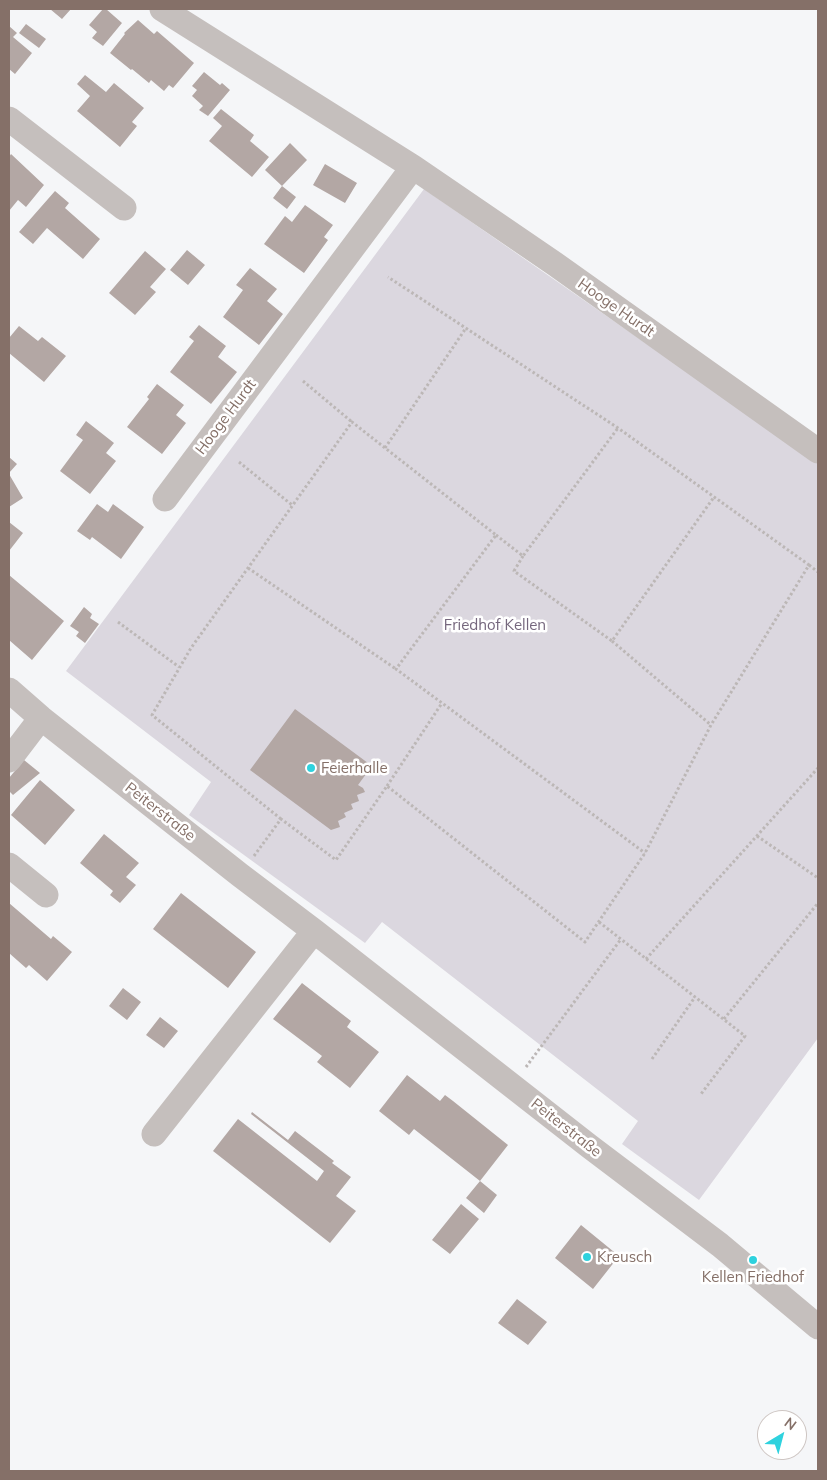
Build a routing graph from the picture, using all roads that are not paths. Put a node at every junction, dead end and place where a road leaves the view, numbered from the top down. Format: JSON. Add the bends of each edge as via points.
{"nodes":[{"id":1,"x":162,"y":9,"type":"edge"},
{"id":2,"x":9,"y":119,"type":"edge"},
{"id":3,"x":413,"y":167,"type":"junction"},
{"id":4,"x":124,"y":208,"type":"dead end"},
{"id":5,"x":818,"y":451,"type":"edge"},
{"id":6,"x":165,"y":498,"type":"dead end"},
{"id":7,"x":9,"y":690,"type":"edge"},
{"id":8,"x":41,"y":718,"type":"junction"},
{"id":9,"x":9,"y":760,"type":"edge"},
{"id":10,"x":9,"y":865,"type":"edge"},
{"id":11,"x":46,"y":895,"type":"dead end"},
{"id":12,"x":314,"y":930,"type":"junction"},
{"id":13,"x":154,"y":1134,"type":"dead end"},
{"id":14,"x":818,"y":1327,"type":"edge"}],
"edges":[{"from":1,"to":3,"type":"street","name":"Hooge Hurdt"},
{"from":2,"to":4,"type":"street"},
{"from":3,"to":5,"type":"street","name":"Hooge Hurdt"},
{"from":3,"to":6,"type":"street","name":"Hooge Hurdt"},
{"from":7,"to":8,"type":"street","name":"Peiterstraße"},
{"from":8,"to":9,"type":"street"},
{"from":8,"to":12,"type":"street","name":"Peiterstraße"},
{"from":10,"to":11,"type":"street"},
{"from":12,"to":13,"type":"street"},
{"from":12,"to":14,"type":"street","name":"Peiterstraße","via":[[720,1245]]}]}
